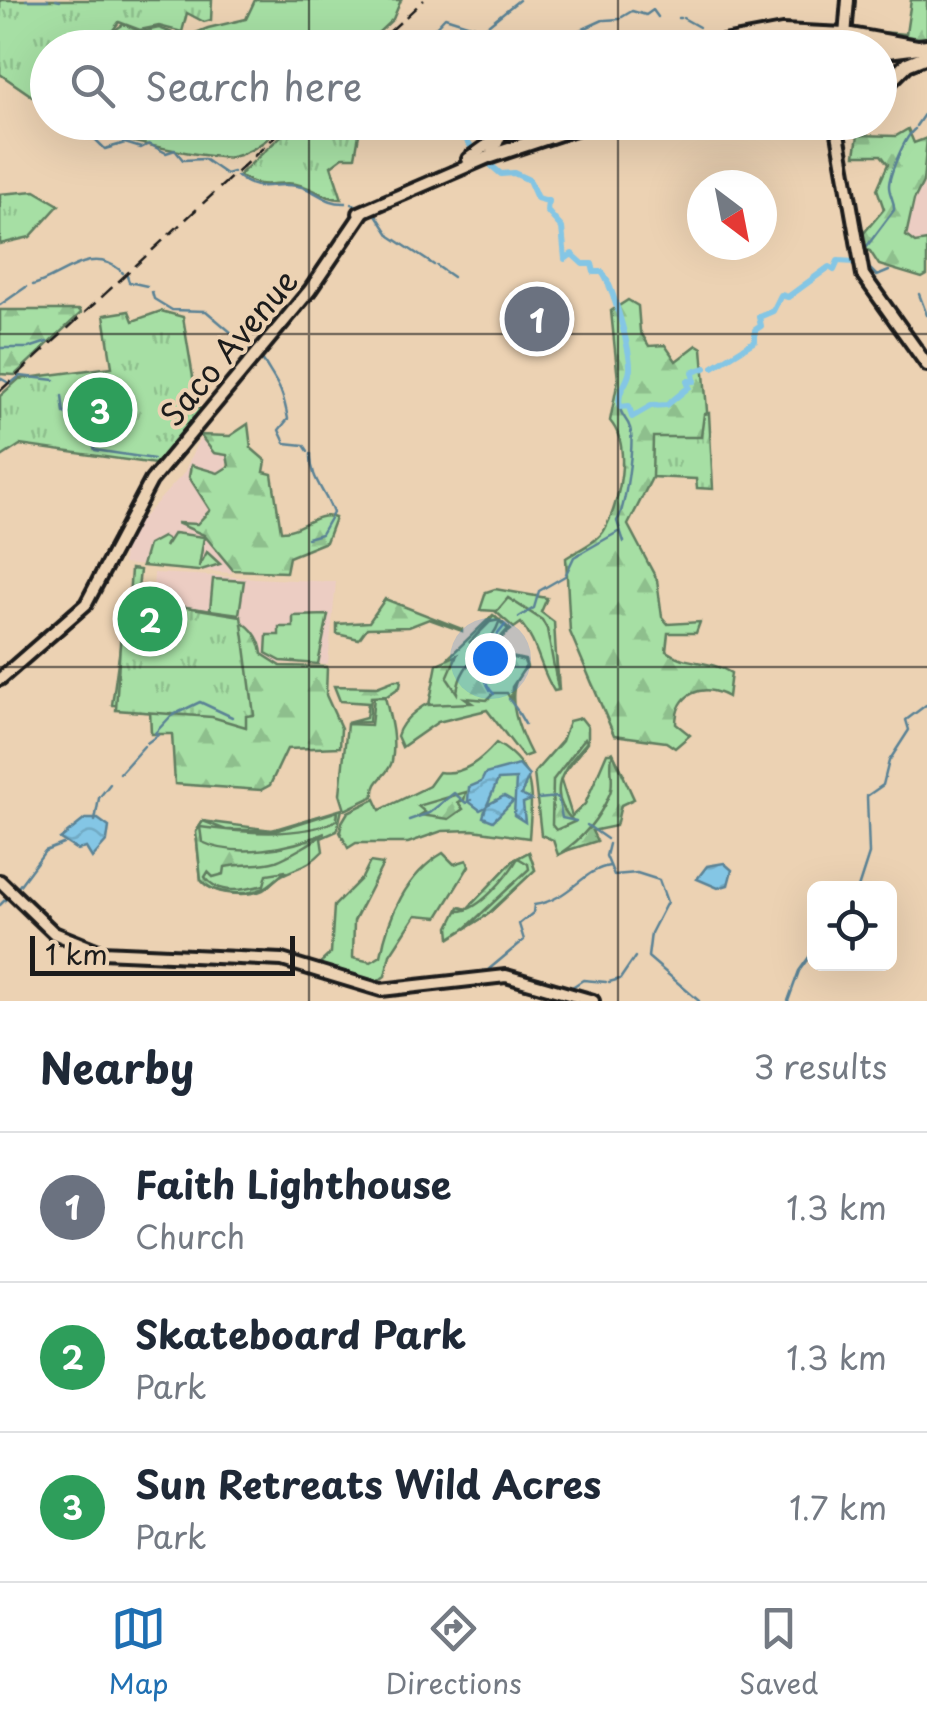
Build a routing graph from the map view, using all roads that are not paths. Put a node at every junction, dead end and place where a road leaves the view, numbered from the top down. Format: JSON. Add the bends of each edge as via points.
{"nodes":[{"id":1,"x":846,"y":0,"type":"edge"},
{"id":2,"x":844,"y":30,"type":"edge"},
{"id":3,"x":897,"y":47,"type":"edge"},
{"id":4,"x":924,"y":51,"type":"edge"},
{"id":5,"x":897,"y":56,"type":"edge"},
{"id":6,"x":897,"y":74,"type":"edge"},
{"id":7,"x":501,"y":140,"type":"edge"},
{"id":8,"x":518,"y":140,"type":"edge"},
{"id":9,"x":524,"y":140,"type":"edge"},
{"id":10,"x":839,"y":140,"type":"edge"},
{"id":11,"x":493,"y":148,"type":"junction"},
{"id":12,"x":927,"y":366,"type":"edge"},
{"id":13,"x":0,"y":679,"type":"edge"},
{"id":14,"x":0,"y":881,"type":"edge"},
{"id":15,"x":593,"y":1001,"type":"edge"}],
"edges":[{"from":1,"to":2,"type":"main road"},
{"from":3,"to":4,"type":"highway"},
{"from":4,"to":5,"type":"highway"},
{"from":4,"to":6,"type":"highway"},
{"from":7,"to":11,"type":"main road"},
{"from":8,"to":11,"type":"highway"},
{"from":9,"to":11,"type":"highway"},
{"from":10,"to":12,"type":"main road","via":[[868,285]]},
{"from":11,"to":13,"type":"main road","name":"Saco Avenue","via":[[349,224],[310,290],[150,482],[84,606]]},
{"from":14,"to":15,"type":"main road","via":[[57,935],[100,952],[276,960],[381,990],[502,976]]}]}
